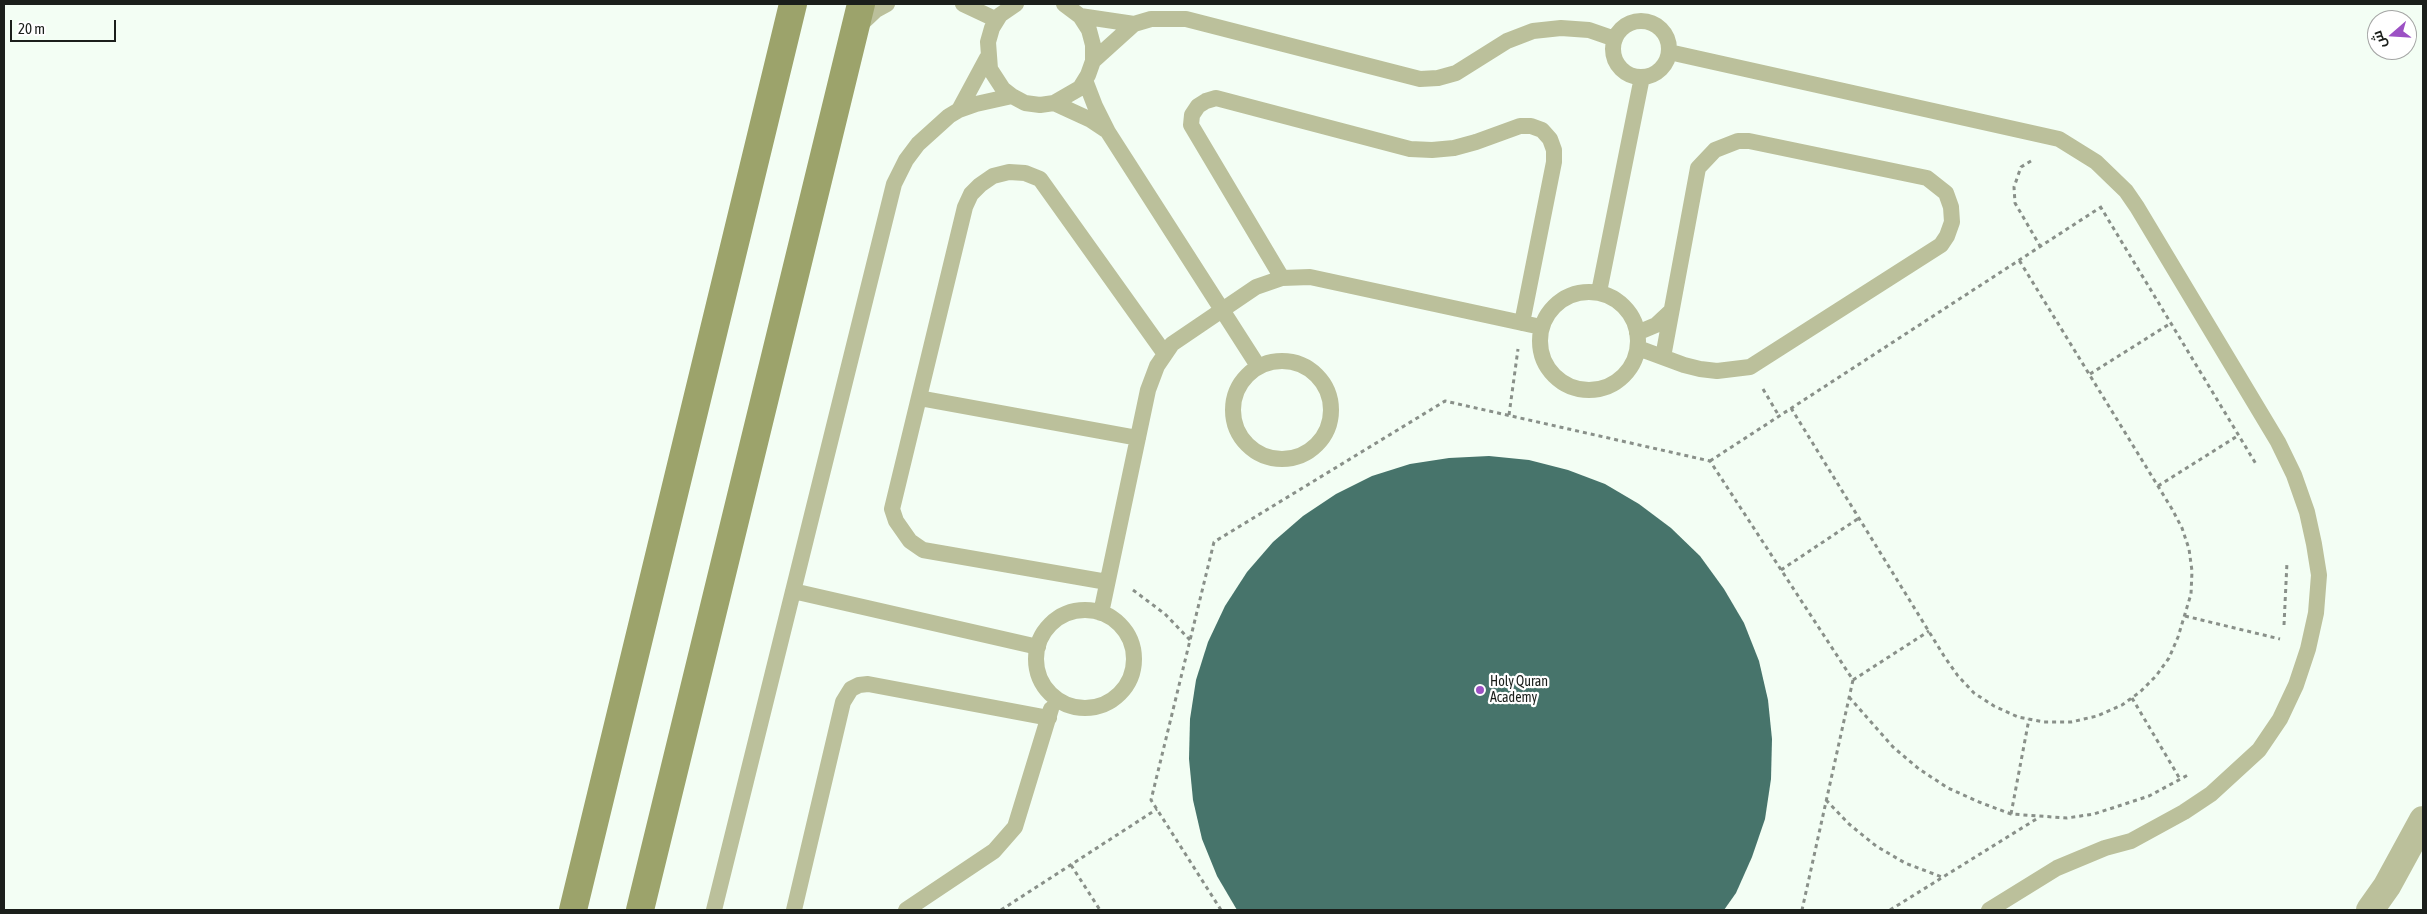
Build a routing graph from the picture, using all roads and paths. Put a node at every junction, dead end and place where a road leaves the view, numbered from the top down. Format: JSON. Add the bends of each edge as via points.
{"nodes":[{"id":1,"x":793,"y":4,"type":"edge"},
{"id":2,"x":861,"y":4,"type":"edge"},
{"id":3,"x":887,"y":4,"type":"edge"},
{"id":4,"x":963,"y":4,"type":"edge"},
{"id":5,"x":1016,"y":4,"type":"edge"},
{"id":6,"x":1064,"y":4,"type":"edge"},
{"id":7,"x":1080,"y":16,"type":"junction"},
{"id":8,"x":997,"y":20,"type":"junction"},
{"id":9,"x":1134,"y":24,"type":"junction"},
{"id":10,"x":854,"y":32,"type":"junction"},
{"id":11,"x":1615,"y":39,"type":"junction"},
{"id":12,"x":1669,"y":52,"type":"junction"},
{"id":13,"x":987,"y":58,"type":"junction"},
{"id":14,"x":1093,"y":61,"type":"junction"},
{"id":15,"x":1642,"y":78,"type":"junction"},
{"id":16,"x":1085,"y":80,"type":"junction"},
{"id":17,"x":1012,"y":96,"type":"junction"},
{"id":18,"x":1054,"y":103,"type":"junction"},
{"id":19,"x":959,"y":110,"type":"junction"},
{"id":20,"x":1108,"y":132,"type":"junction"},
{"id":21,"x":2036,"y":162,"type":"dead end"},
{"id":22,"x":2126,"y":191,"type":"junction"},
{"id":23,"x":2094,"y":200,"type":"dead end"},
{"id":24,"x":2101,"y":207,"type":"junction"},
{"id":25,"x":2040,"y":246,"type":"junction"},
{"id":26,"x":2019,"y":260,"type":"junction"},
{"id":27,"x":1282,"y":278,"type":"junction"},
{"id":28,"x":1599,"y":292,"type":"junction"},
{"id":29,"x":1222,"y":310,"type":"junction"},
{"id":30,"x":1671,"y":312,"type":"junction"},
{"id":31,"x":2170,"y":322,"type":"junction"},
{"id":32,"x":1522,"y":323,"type":"junction"},
{"id":33,"x":1541,"y":327,"type":"junction"},
{"id":34,"x":1637,"y":340,"type":"junction"},
{"id":35,"x":1164,"y":354,"type":"junction"},
{"id":36,"x":1663,"y":357,"type":"junction"},
{"id":37,"x":1258,"y":366,"type":"junction"},
{"id":38,"x":2090,"y":374,"type":"junction"},
{"id":39,"x":919,"y":398,"type":"junction"},
{"id":40,"x":1791,"y":408,"type":"junction"},
{"id":41,"x":1508,"y":415,"type":"junction"},
{"id":42,"x":2239,"y":435,"type":"junction"},
{"id":43,"x":1138,"y":438,"type":"junction"},
{"id":44,"x":1710,"y":461,"type":"junction"},
{"id":45,"x":2259,"y":468,"type":"dead end"},
{"id":46,"x":2158,"y":486,"type":"junction"},
{"id":47,"x":1859,"y":518,"type":"junction"},
{"id":48,"x":2287,"y":556,"type":"dead end"},
{"id":49,"x":1781,"y":570,"type":"junction"},
{"id":50,"x":1107,"y":582,"type":"junction"},
{"id":51,"x":793,"y":591,"type":"junction"},
{"id":52,"x":1101,"y":612,"type":"junction"},
{"id":53,"x":2185,"y":616,"type":"junction"},
{"id":54,"x":2283,"y":628,"type":"dead end"},
{"id":55,"x":1929,"y":631,"type":"junction"},
{"id":56,"x":2282,"y":634,"type":"dead end"},
{"id":57,"x":2280,"y":639,"type":"junction"},
{"id":58,"x":1190,"y":640,"type":"junction"},
{"id":59,"x":1038,"y":646,"type":"junction"},
{"id":60,"x":2278,"y":648,"type":"dead end"},
{"id":61,"x":1853,"y":680,"type":"junction"},
{"id":62,"x":1849,"y":696,"type":"junction"},
{"id":63,"x":1054,"y":697,"type":"junction"},
{"id":64,"x":2132,"y":698,"type":"junction"},
{"id":65,"x":1049,"y":718,"type":"junction"},
{"id":66,"x":2029,"y":719,"type":"junction"},
{"id":67,"x":2192,"y":772,"type":"dead end"},
{"id":68,"x":2180,"y":779,"type":"junction"},
{"id":69,"x":1826,"y":800,"type":"junction"},
{"id":70,"x":1157,"y":809,"type":"junction"},
{"id":71,"x":2011,"y":814,"type":"junction"},
{"id":72,"x":2038,"y":817,"type":"junction"},
{"id":73,"x":2423,"y":820,"type":"edge"},
{"id":74,"x":1070,"y":865,"type":"junction"},
{"id":75,"x":1942,"y":877,"type":"junction"},
{"id":76,"x":573,"y":910,"type":"edge"},
{"id":77,"x":640,"y":910,"type":"edge"},
{"id":78,"x":714,"y":910,"type":"edge"},
{"id":79,"x":794,"y":910,"type":"edge"},
{"id":80,"x":906,"y":910,"type":"edge"},
{"id":81,"x":1001,"y":910,"type":"edge"},
{"id":82,"x":1100,"y":910,"type":"edge"},
{"id":83,"x":1221,"y":910,"type":"edge"},
{"id":84,"x":1802,"y":910,"type":"edge"},
{"id":85,"x":1890,"y":910,"type":"edge"},
{"id":86,"x":1989,"y":910,"type":"edge"},
{"id":87,"x":2370,"y":910,"type":"edge"}],
"edges":[{"from":1,"to":76,"type":"main road"},
{"from":2,"to":10,"type":"main road"},
{"from":3,"to":10,"type":"lane","via":[[876,10]]},
{"from":4,"to":8,"type":"lane"},
{"from":5,"to":8,"type":"lane"},
{"from":6,"to":7,"type":"lane"},
{"from":7,"to":9,"type":"lane"},
{"from":7,"to":14,"type":"lane","via":[[1089,30]]},
{"from":8,"to":13,"type":"lane","via":[[988,42]]},
{"from":9,"to":11,"type":"lane","via":[[1151,19],[1186,20],[1420,79],[1456,73],[1507,41],[1533,31],[1589,30]]},
{"from":9,"to":14,"type":"lane"},
{"from":10,"to":77,"type":"main road"},
{"from":11,"to":12,"type":"lane","via":[[1630,23],[1648,22],[1664,34]]},
{"from":11,"to":15,"type":"lane","via":[[1614,56],[1618,64],[1624,72]]},
{"from":12,"to":15,"type":"lane","via":[[1663,67]]},
{"from":12,"to":22,"type":"lane","via":[[2059,139],[2096,162]]},
{"from":13,"to":17,"type":"lane","via":[[995,80]]},
{"from":13,"to":19,"type":"lane"},
{"from":14,"to":16,"type":"lane"},
{"from":15,"to":28,"type":"lane"},
{"from":16,"to":18,"type":"lane","via":[[1068,97]]},
{"from":16,"to":20,"type":"lane"},
{"from":17,"to":18,"type":"lane","via":[[1040,105]]},
{"from":17,"to":19,"type":"lane"},
{"from":18,"to":20,"type":"lane","via":[[1091,120]]},
{"from":19,"to":51,"type":"lane","via":[[932,129],[918,144],[894,184]]},
{"from":20,"to":29,"type":"lane"},
{"from":21,"to":25,"type":"path","via":[[2028,161],[2021,166],[2014,187],[2015,203]]},
{"from":22,"to":24,"type":"path"},
{"from":22,"to":86,"type":"lane","via":[[2278,442],[2294,476],[2307,512],[2319,575],[2316,613],[2306,658],[2280,719],[2259,750],[2236,773],[2211,794],[2158,828],[2057,868]]},
{"from":23,"to":24,"type":"path"},
{"from":24,"to":25,"type":"path"},
{"from":24,"to":31,"type":"path"},
{"from":25,"to":26,"type":"path"},
{"from":26,"to":38,"type":"path"},
{"from":26,"to":40,"type":"path"},
{"from":27,"to":29,"type":"lane","via":[[1256,287]]},
{"from":27,"to":32,"type":"lane","via":[[1310,277]]},
{"from":27,"to":32,"type":"lane","via":[[1191,125],[1192,115],[1206,100],[1216,98],[1410,149],[1454,148],[1520,126],[1531,126],[1542,130],[1550,139],[1554,162]]},
{"from":28,"to":33,"type":"lane","via":[[1570,295],[1547,313]]},
{"from":28,"to":34,"type":"lane","via":[[1624,307],[1633,319]]},
{"from":29,"to":35,"type":"lane","via":[[1172,344]]},
{"from":29,"to":37,"type":"lane"},
{"from":30,"to":34,"type":"lane"},
{"from":30,"to":36,"type":"lane"},
{"from":30,"to":36,"type":"lane","via":[[1698,168],[1715,150],[1726,144],[1750,141],[1922,177],[1946,193],[1952,222],[1947,236],[1933,253],[1750,367],[1717,371]]},
{"from":31,"to":38,"type":"path"},
{"from":31,"to":42,"type":"path"},
{"from":32,"to":33,"type":"lane"},
{"from":32,"to":41,"type":"path"},
{"from":33,"to":34,"type":"lane","via":[[1539,342],[1548,370],[1558,380],[1578,389],[1601,389],[1625,374],[1634,362]]},
{"from":34,"to":36,"type":"lane"},
{"from":35,"to":39,"type":"lane","via":[[1040,178],[1009,172],[980,184],[965,207]]},
{"from":35,"to":43,"type":"lane","via":[[1152,378]]},
{"from":37,"to":37,"type":"lane","via":[[1245,376],[1237,389],[1233,404],[1239,434],[1262,455],[1277,460],[1307,453],[1328,431],[1332,415],[1325,385],[1316,373],[1302,364],[1287,360]]},
{"from":38,"to":46,"type":"path"},
{"from":39,"to":43,"type":"lane"},
{"from":39,"to":50,"type":"lane","via":[[892,509],[910,541],[923,550]]},
{"from":40,"to":44,"type":"path"},
{"from":40,"to":47,"type":"path"},
{"from":41,"to":44,"type":"path"},
{"from":41,"to":58,"type":"path","via":[[1445,401],[1214,542]]},
{"from":42,"to":45,"type":"path"},
{"from":42,"to":46,"type":"path"},
{"from":43,"to":50,"type":"lane"},
{"from":44,"to":49,"type":"path"},
{"from":46,"to":53,"type":"path","via":[[2182,528],[2189,549],[2191,594]]},
{"from":47,"to":49,"type":"path"},
{"from":47,"to":55,"type":"path"},
{"from":48,"to":54,"type":"path"},
{"from":49,"to":61,"type":"path"},
{"from":50,"to":52,"type":"lane"},
{"from":50,"to":58,"type":"path","via":[[1136,592]]},
{"from":51,"to":59,"type":"lane"},
{"from":51,"to":78,"type":"lane"},
{"from":52,"to":59,"type":"lane","via":[[1083,610],[1058,618],[1046,630]]},
{"from":52,"to":63,"type":"lane","via":[[1120,625],[1132,644],[1131,678],[1117,696],[1097,707],[1075,707]]},
{"from":53,"to":57,"type":"path"},
{"from":53,"to":64,"type":"path","via":[[2169,658],[2156,676]]},
{"from":55,"to":61,"type":"path"},
{"from":55,"to":66,"type":"path","via":[[1958,676],[1974,693],[1994,706]]},
{"from":56,"to":57,"type":"path"},
{"from":57,"to":60,"type":"path"},
{"from":58,"to":70,"type":"path","via":[[1151,800]]},
{"from":59,"to":63,"type":"lane","via":[[1038,670]]},
{"from":61,"to":62,"type":"path"},
{"from":62,"to":69,"type":"path"},
{"from":62,"to":71,"type":"path","via":[[1887,741],[1919,769],[1963,795]]},
{"from":63,"to":65,"type":"lane"},
{"from":64,"to":66,"type":"path","via":[[2097,716],[2071,722]]},
{"from":64,"to":68,"type":"path"},
{"from":65,"to":79,"type":"lane","via":[[868,684],[851,689],[843,702]]},
{"from":65,"to":80,"type":"lane","via":[[1015,827],[994,851]]},
{"from":66,"to":71,"type":"path"},
{"from":67,"to":68,"type":"path"},
{"from":68,"to":72,"type":"path","via":[[2122,807],[2067,818]]},
{"from":69,"to":75,"type":"path","via":[[1876,846],[1904,863]]},
{"from":69,"to":84,"type":"path"},
{"from":70,"to":74,"type":"path"},
{"from":70,"to":83,"type":"path"},
{"from":71,"to":72,"type":"path"},
{"from":72,"to":75,"type":"path"},
{"from":73,"to":87,"type":"street"},
{"from":74,"to":81,"type":"path"},
{"from":74,"to":82,"type":"path"},
{"from":75,"to":85,"type":"path"}]}
